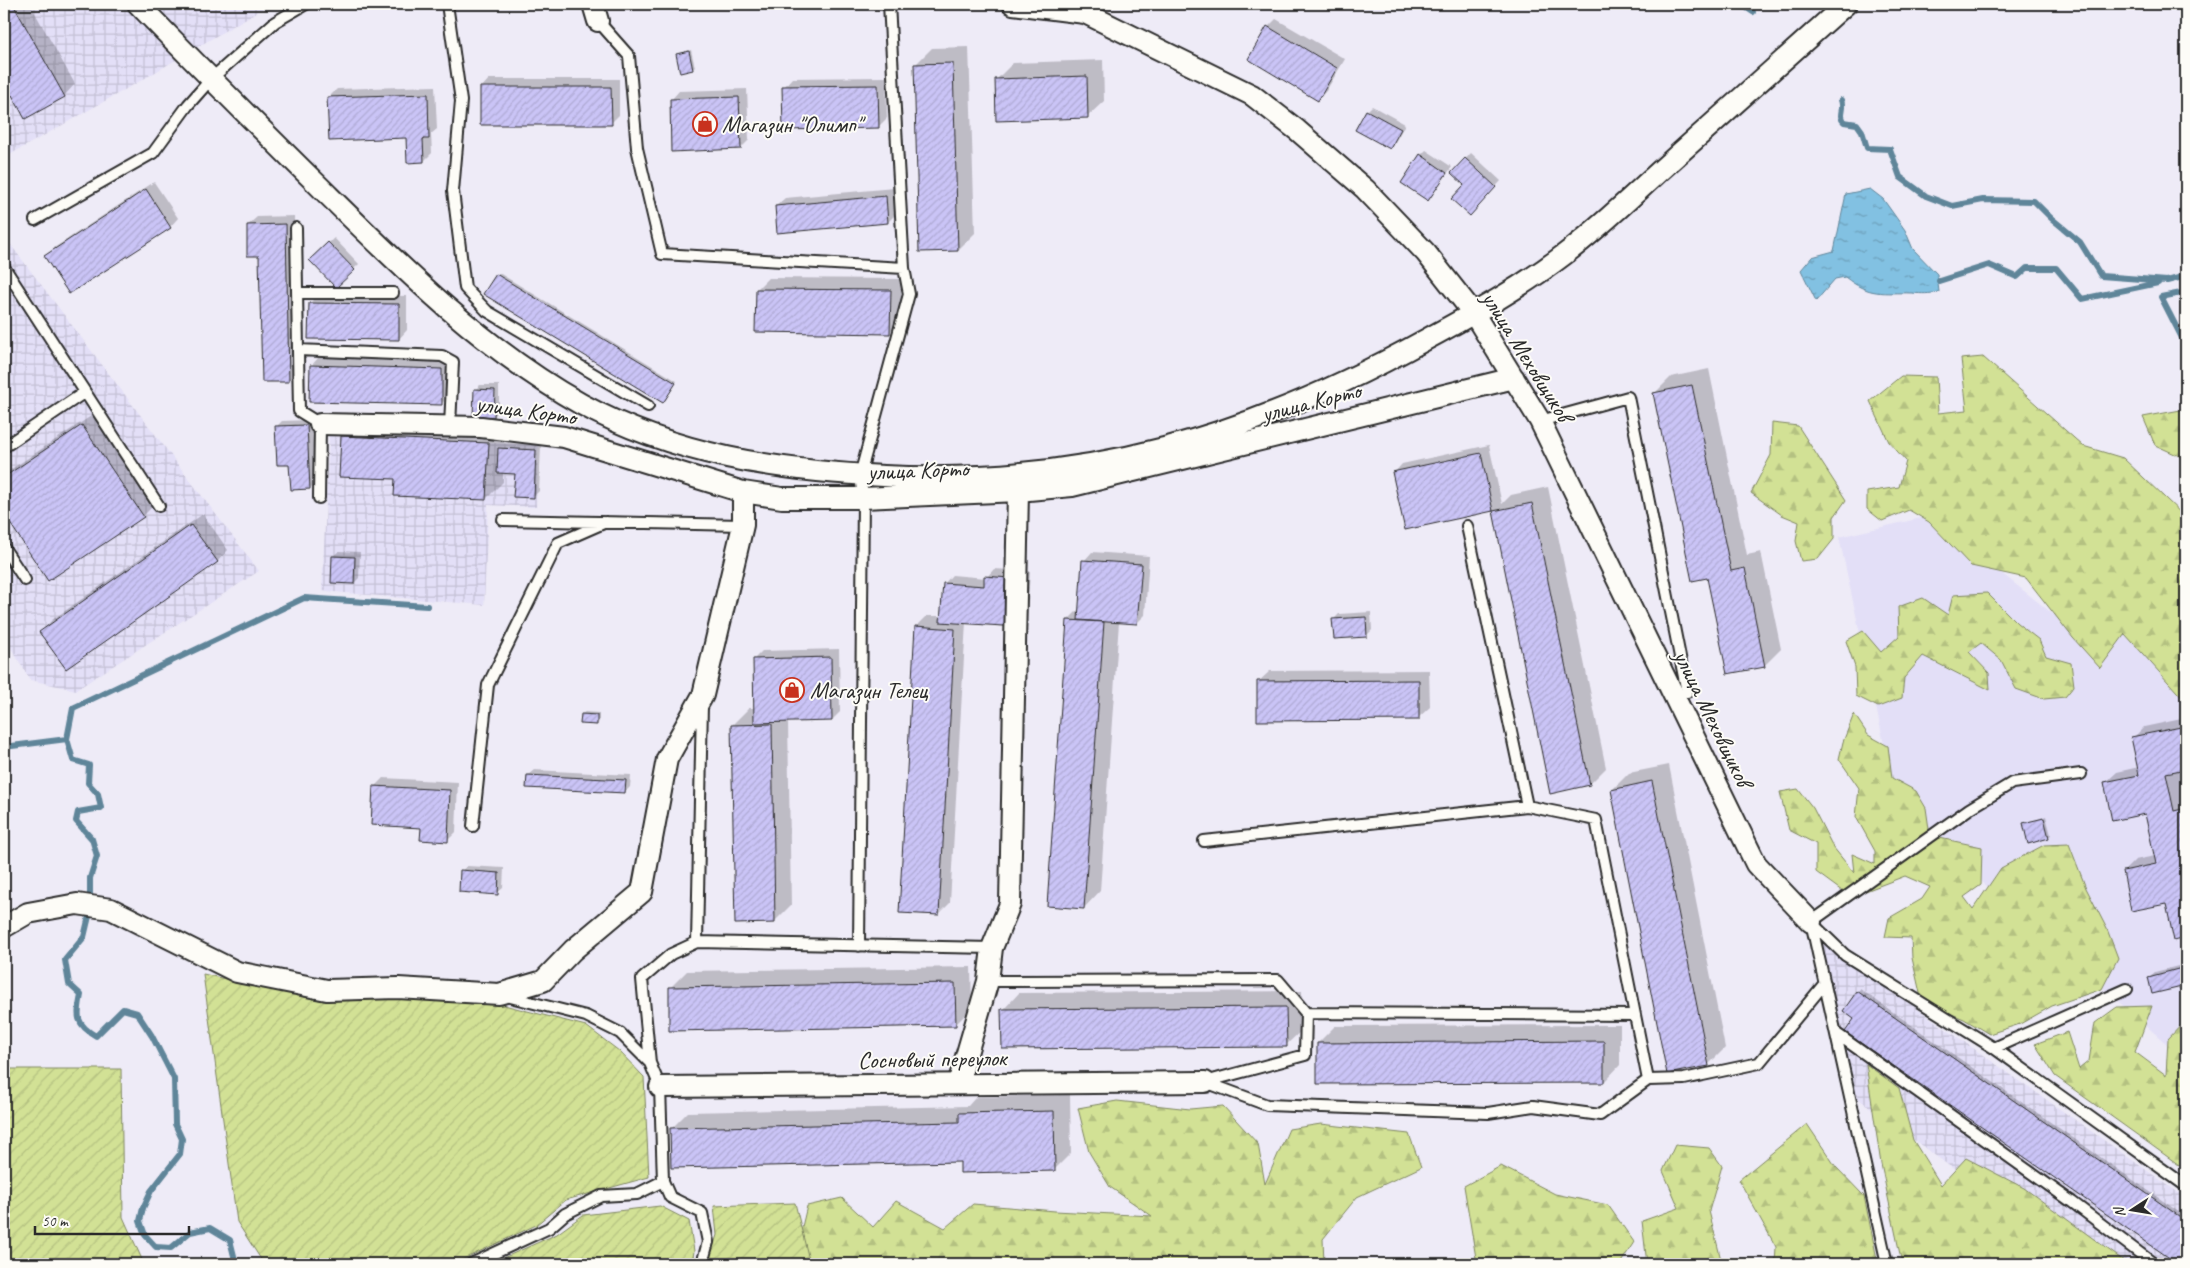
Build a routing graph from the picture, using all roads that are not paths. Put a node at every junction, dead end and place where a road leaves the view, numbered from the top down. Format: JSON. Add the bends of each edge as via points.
{"nodes":[{"id":1,"x":138,"y":4,"type":"edge"},
{"id":2,"x":306,"y":4,"type":"edge"},
{"id":3,"x":447,"y":4,"type":"edge"},
{"id":4,"x":889,"y":4,"type":"edge"},
{"id":5,"x":1013,"y":4,"type":"edge"},
{"id":6,"x":1846,"y":4,"type":"edge"},
{"id":7,"x":595,"y":12,"type":"edge"},
{"id":8,"x":211,"y":79,"type":"junction"},
{"id":9,"x":35,"y":220,"type":"dead end"},
{"id":10,"x":296,"y":228,"type":"dead end"},
{"id":11,"x":4,"y":267,"type":"edge"},
{"id":12,"x":904,"y":268,"type":"junction"},
{"id":13,"x":297,"y":293,"type":"junction"},
{"id":14,"x":393,"y":293,"type":"dead end"},
{"id":15,"x":1474,"y":314,"type":"junction"},
{"id":16,"x":298,"y":350,"type":"junction"},
{"id":17,"x":1514,"y":378,"type":"junction"},
{"id":18,"x":85,"y":392,"type":"junction"},
{"id":19,"x":648,"y":406,"type":"dead end"},
{"id":20,"x":1540,"y":421,"type":"junction"},
{"id":21,"x":320,"y":424,"type":"junction"},
{"id":22,"x":450,"y":426,"type":"junction"},
{"id":23,"x":4,"y":447,"type":"edge"},
{"id":24,"x":860,"y":475,"type":"junction"},
{"id":25,"x":1018,"y":491,"type":"junction"},
{"id":26,"x":743,"y":492,"type":"junction"},
{"id":27,"x":319,"y":498,"type":"dead end"},
{"id":28,"x":863,"y":498,"type":"junction"},
{"id":29,"x":159,"y":506,"type":"dead end"},
{"id":30,"x":503,"y":520,"type":"dead end"},
{"id":31,"x":606,"y":522,"type":"junction"},
{"id":32,"x":743,"y":525,"type":"junction"},
{"id":33,"x":1467,"y":526,"type":"dead end"},
{"id":34,"x":4,"y":548,"type":"edge"},
{"id":35,"x":25,"y":580,"type":"dead end"},
{"id":36,"x":1687,"y":692,"type":"dead end"},
{"id":37,"x":703,"y":695,"type":"junction"},
{"id":38,"x":2081,"y":774,"type":"dead end"},
{"id":39,"x":1527,"y":806,"type":"junction"},
{"id":40,"x":473,"y":826,"type":"dead end"},
{"id":41,"x":1204,"y":841,"type":"dead end"},
{"id":42,"x":1811,"y":922,"type":"junction"},
{"id":43,"x":4,"y":927,"type":"edge"},
{"id":44,"x":697,"y":942,"type":"junction"},
{"id":45,"x":859,"y":946,"type":"junction"},
{"id":46,"x":992,"y":948,"type":"junction"},
{"id":47,"x":988,"y":981,"type":"junction"},
{"id":48,"x":1825,"y":983,"type":"junction"},
{"id":49,"x":2127,"y":988,"type":"dead end"},
{"id":50,"x":499,"y":994,"type":"junction"},
{"id":51,"x":1306,"y":1013,"type":"junction"},
{"id":52,"x":1635,"y":1015,"type":"junction"},
{"id":53,"x":1836,"y":1034,"type":"junction"},
{"id":54,"x":1994,"y":1048,"type":"junction"},
{"id":55,"x":650,"y":1063,"type":"junction"},
{"id":56,"x":1648,"y":1080,"type":"junction"},
{"id":57,"x":1205,"y":1082,"type":"junction"},
{"id":58,"x":958,"y":1084,"type":"junction"},
{"id":59,"x":660,"y":1087,"type":"junction"},
{"id":60,"x":663,"y":1182,"type":"junction"},
{"id":61,"x":2186,"y":1186,"type":"edge"},
{"id":62,"x":471,"y":1264,"type":"edge"},
{"id":63,"x":702,"y":1264,"type":"edge"},
{"id":64,"x":1887,"y":1264,"type":"edge"},
{"id":65,"x":2154,"y":1264,"type":"edge"}],
"edges":[{"from":1,"to":8,"type":"street"},
{"from":2,"to":8,"type":"lane","via":[[275,22]]},
{"from":3,"to":19,"type":"lane","via":[[461,101],[453,191],[464,288],[487,311]]},
{"from":4,"to":12,"type":"lane"},
{"from":5,"to":15,"type":"street","name":"улица Меховщиков","via":[[1085,13],[1252,95],[1365,189],[1426,253]]},
{"from":6,"to":15,"type":"street","via":[[1591,232],[1537,274]]},
{"from":7,"to":12,"type":"lane","via":[[629,56],[637,148],[662,254]]},
{"from":8,"to":9,"type":"lane","via":[[152,153]]},
{"from":8,"to":24,"type":"street","via":[[392,259],[473,332],[585,406],[665,441],[705,453],[777,467]]},
{"from":10,"to":13,"type":"lane"},
{"from":11,"to":18,"type":"lane"},
{"from":12,"to":24,"type":"lane","via":[[909,294]]},
{"from":13,"to":14,"type":"lane"},
{"from":13,"to":16,"type":"lane"},
{"from":15,"to":17,"type":"street","name":"улица Меховщиков"},
{"from":15,"to":24,"type":"street","via":[[1389,361],[1288,408],[1156,452],[1101,464],[1050,470],[946,478]]},
{"from":16,"to":21,"type":"lane","via":[[299,411]]},
{"from":16,"to":22,"type":"lane","via":[[442,356],[453,362]]},
{"from":17,"to":20,"type":"street","name":"улица Меховщиков"},
{"from":17,"to":25,"type":"street","name":"улица Корто","via":[[1072,486]]},
{"from":18,"to":23,"type":"lane"},
{"from":18,"to":29,"type":"lane"},
{"from":20,"to":36,"type":"lane","via":[[1628,397]]},
{"from":20,"to":42,"type":"street","name":"улица Меховщиков","via":[[1756,864]]},
{"from":21,"to":22,"type":"street","name":"улица Корто"},
{"from":21,"to":27,"type":"lane"},
{"from":22,"to":26,"type":"street","name":"улица Корто","via":[[564,437]]},
{"from":24,"to":28,"type":"lane"},
{"from":25,"to":28,"type":"street","name":"улица Корто"},
{"from":25,"to":46,"type":"street","via":[[1010,904]]},
{"from":26,"to":28,"type":"street","name":"улица Корто","via":[[782,498]]},
{"from":26,"to":32,"type":"street"},
{"from":28,"to":45,"type":"lane"},
{"from":30,"to":31,"type":"lane"},
{"from":31,"to":32,"type":"lane"},
{"from":31,"to":40,"type":"lane","via":[[558,542],[488,685]]},
{"from":32,"to":37,"type":"street"},
{"from":33,"to":39,"type":"lane"},
{"from":34,"to":35,"type":"lane"},
{"from":37,"to":44,"type":"lane"},
{"from":37,"to":50,"type":"street","via":[[668,759],[642,892],[573,950],[543,981]]},
{"from":38,"to":42,"type":"lane","via":[[2012,783],[1969,809]]},
{"from":39,"to":41,"type":"lane"},
{"from":39,"to":52,"type":"lane","via":[[1596,820]]},
{"from":42,"to":48,"type":"lane"},
{"from":42,"to":54,"type":"lane","via":[[1845,955]]},
{"from":43,"to":50,"type":"street","via":[[28,912],[77,904],[100,907],[237,972],[327,990],[398,988]]},
{"from":44,"to":45,"type":"lane"},
{"from":44,"to":55,"type":"lane","via":[[671,954],[642,979]]},
{"from":45,"to":46,"type":"lane"},
{"from":46,"to":47,"type":"street"},
{"from":47,"to":51,"type":"lane","via":[[1278,980]]},
{"from":47,"to":58,"type":"street"},
{"from":48,"to":53,"type":"lane"},
{"from":48,"to":56,"type":"lane","via":[[1759,1063],[1684,1079]]},
{"from":49,"to":54,"type":"lane"},
{"from":50,"to":55,"type":"lane","via":[[586,1016],[620,1033]]},
{"from":51,"to":52,"type":"lane"},
{"from":51,"to":57,"type":"lane","via":[[1305,1055]]},
{"from":52,"to":56,"type":"lane"},
{"from":53,"to":64,"type":"lane"},
{"from":53,"to":65,"type":"lane"},
{"from":54,"to":61,"type":"lane"},
{"from":55,"to":59,"type":"lane"},
{"from":56,"to":57,"type":"lane","via":[[1600,1115],[1533,1106],[1488,1113],[1267,1104]]},
{"from":57,"to":58,"type":"street","name":"Сосновый переулок"},
{"from":58,"to":59,"type":"street","name":"Сосновый переулок"},
{"from":59,"to":60,"type":"lane"},
{"from":60,"to":62,"type":"lane","via":[[638,1194],[601,1196],[565,1214],[549,1228]]},
{"from":60,"to":63,"type":"lane","via":[[670,1197],[702,1213],[708,1242]]}]}
